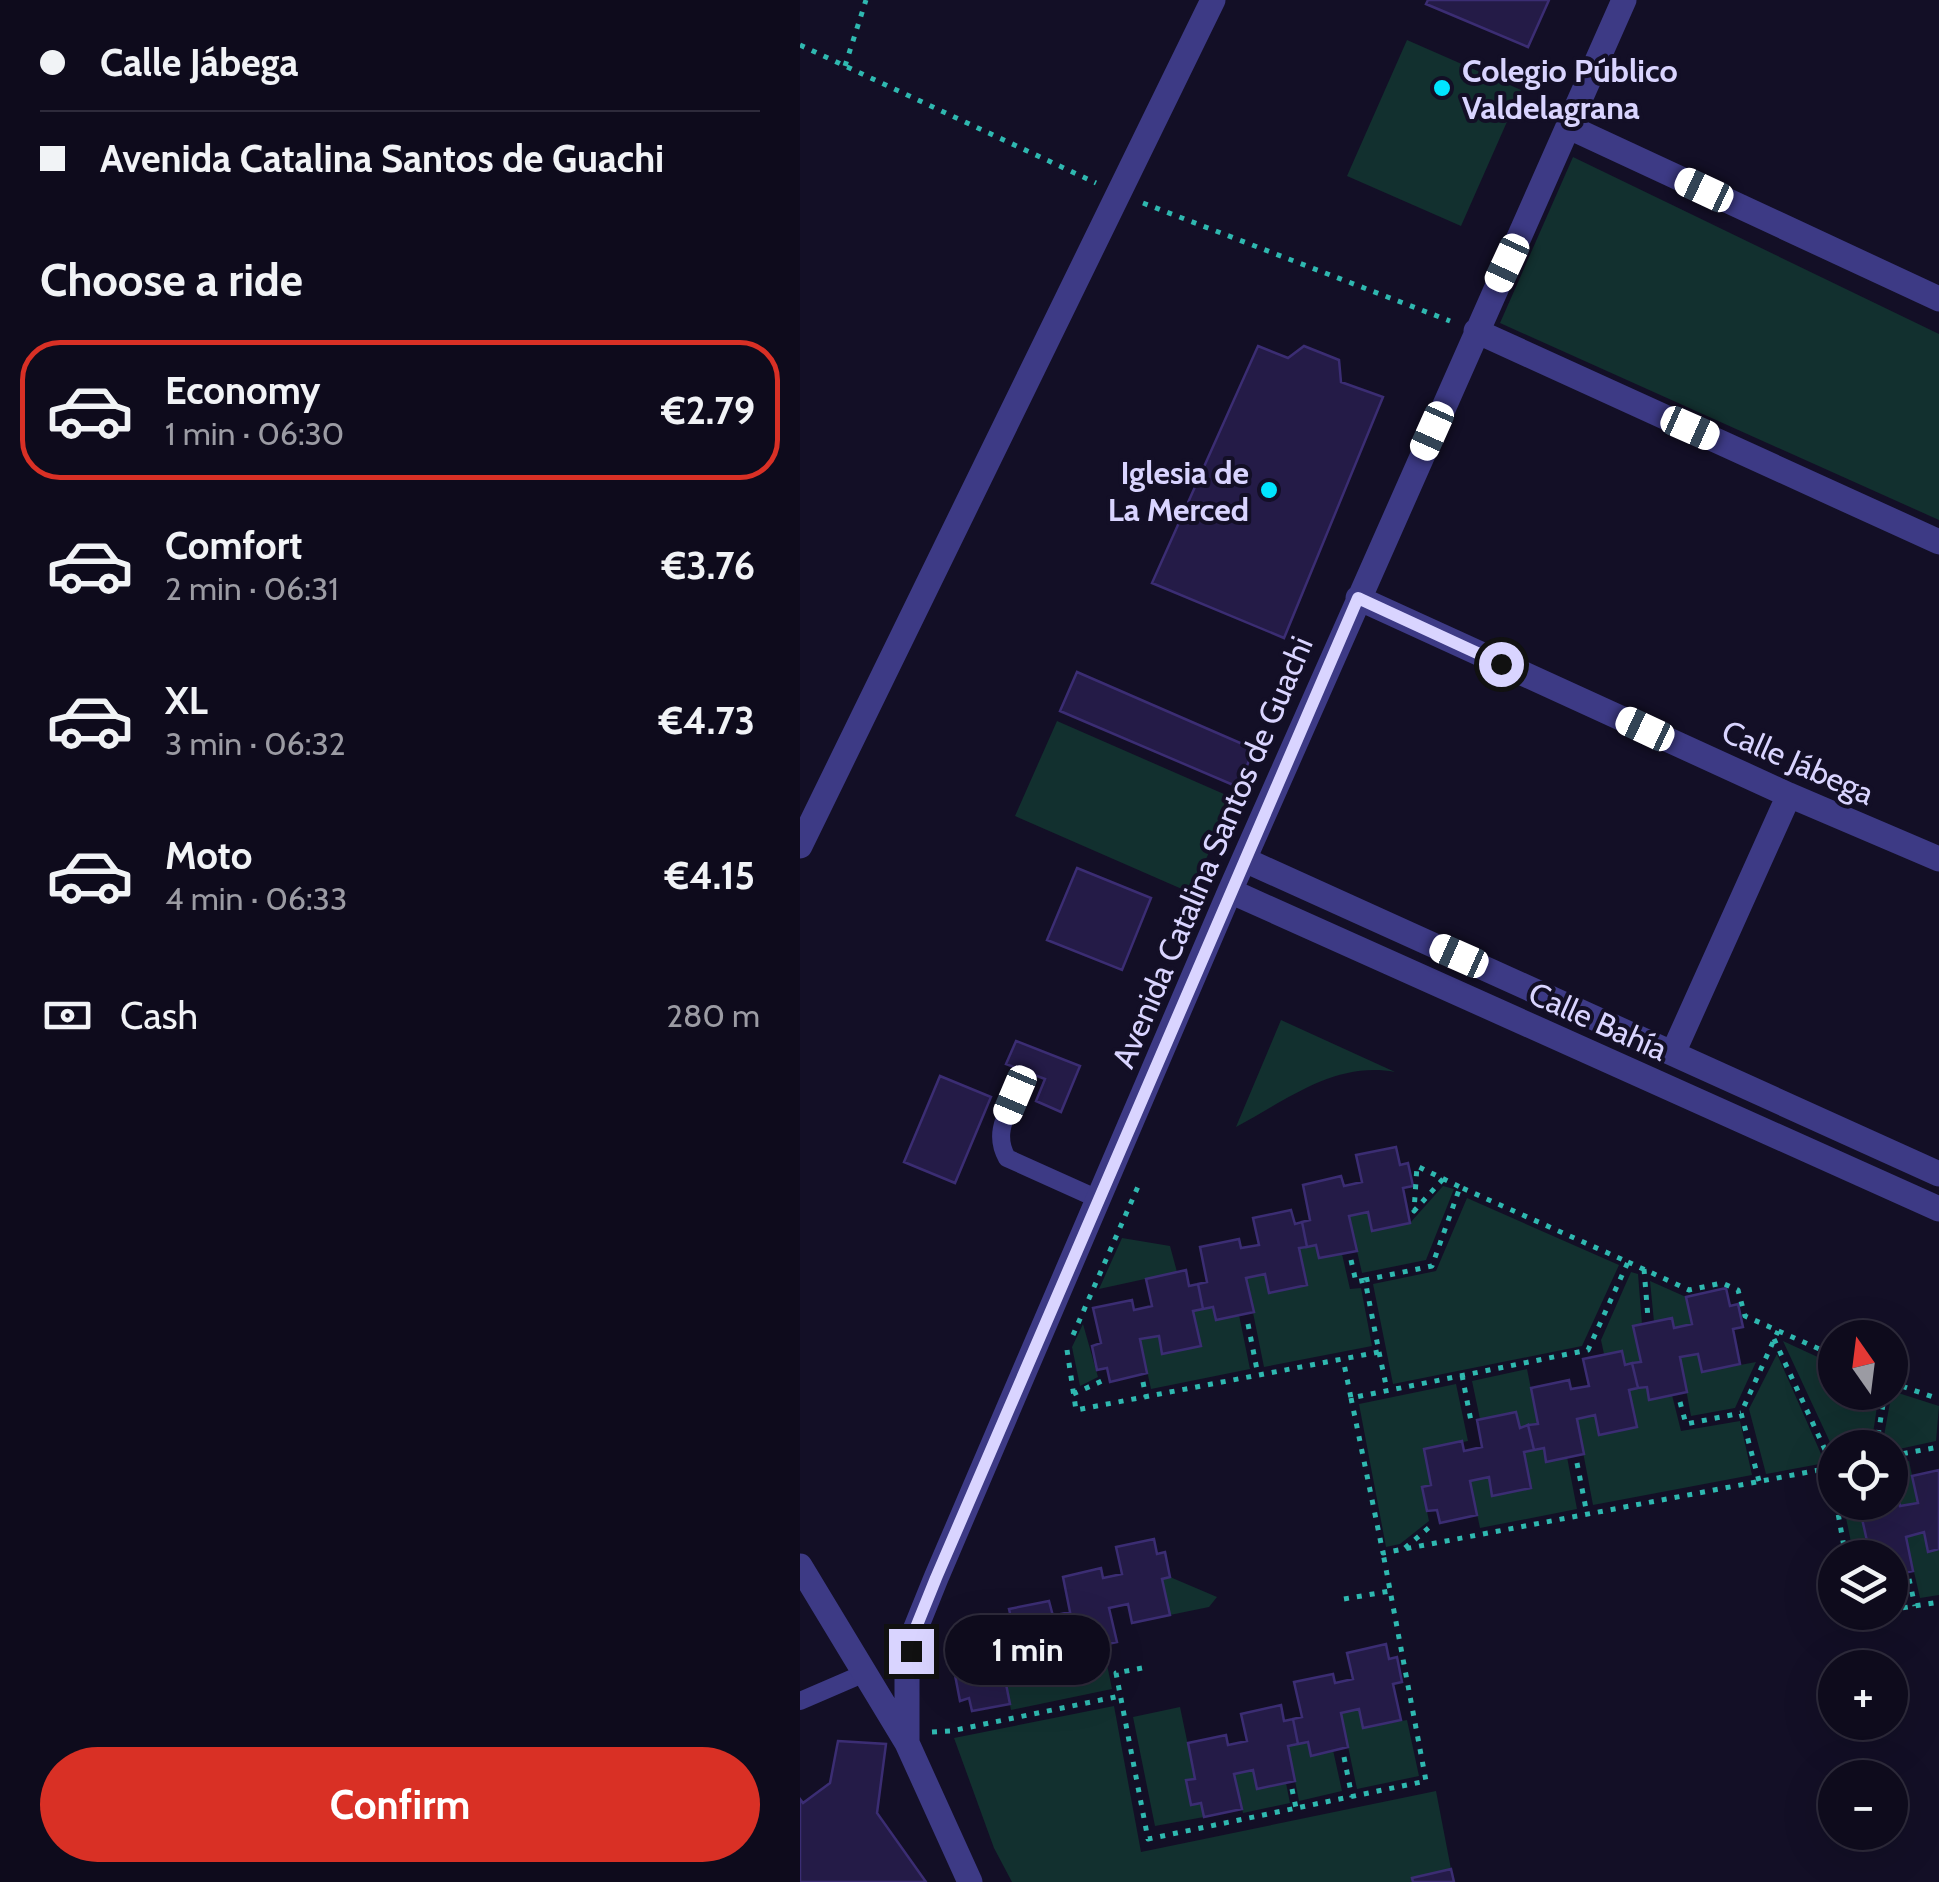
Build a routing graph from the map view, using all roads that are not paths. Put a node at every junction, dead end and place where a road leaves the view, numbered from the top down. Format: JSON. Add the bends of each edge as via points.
{"nodes":[{"id":1,"x":1213,"y":0,"type":"edge"},
{"id":2,"x":1624,"y":0,"type":"edge"},
{"id":3,"x":1569,"y":128,"type":"junction"},
{"id":4,"x":1939,"y":299,"type":"edge"},
{"id":5,"x":1476,"y":331,"type":"junction"},
{"id":6,"x":1939,"y":542,"type":"edge"},
{"id":7,"x":1358,"y":598,"type":"junction"},
{"id":8,"x":1788,"y":795,"type":"junction"},
{"id":9,"x":800,"y":846,"type":"edge"},
{"id":10,"x":1939,"y":859,"type":"edge"},
{"id":11,"x":1245,"y":860,"type":"junction"},
{"id":12,"x":1230,"y":891,"type":"junction"},
{"id":13,"x":1673,"y":1052,"type":"junction"},
{"id":14,"x":1015,"y":1095,"type":"dead end"},
{"id":15,"x":1939,"y":1174,"type":"edge"},
{"id":16,"x":1098,"y":1199,"type":"junction"},
{"id":17,"x":1939,"y":1210,"type":"edge"},
{"id":18,"x":800,"y":1566,"type":"edge"},
{"id":19,"x":865,"y":1673,"type":"junction"},
{"id":20,"x":800,"y":1701,"type":"edge"},
{"id":21,"x":907,"y":1738,"type":"junction"},
{"id":22,"x":970,"y":1882,"type":"edge"}],
"edges":[{"from":1,"to":9,"type":"street"},
{"from":2,"to":3,"type":"street","name":"Avenida Catalina Santos de Guachi"},
{"from":3,"to":4,"type":"street"},
{"from":3,"to":5,"type":"street","name":"Avenida Catalina Santos de Guachi"},
{"from":5,"to":6,"type":"street"},
{"from":5,"to":7,"type":"street","name":"Avenida Catalina Santos de Guachi"},
{"from":7,"to":8,"type":"street","name":"Calle Jábega"},
{"from":7,"to":11,"type":"street","name":"Avenida Catalina Santos de Guachi"},
{"from":8,"to":10,"type":"street","name":"Calle Jábega"},
{"from":8,"to":13,"type":"street"},
{"from":11,"to":12,"type":"street","name":"Avenida Catalina Santos de Guachi"},
{"from":11,"to":13,"type":"street","name":"Calle Bahía"},
{"from":12,"to":16,"type":"street","name":"Avenida Catalina Santos de Guachi"},
{"from":12,"to":17,"type":"street","name":"Calle Bahía"},
{"from":13,"to":15,"type":"street","name":"Calle Bahía"},
{"from":14,"to":16,"type":"lane","via":[[1000,1131],[1008,1158]]},
{"from":16,"to":21,"type":"street","name":"Avenida Catalina Santos de Guachi","via":[[915,1630]]},
{"from":18,"to":19,"type":"street"},
{"from":19,"to":20,"type":"lane"},
{"from":19,"to":21,"type":"street"},
{"from":21,"to":22,"type":"street"}]}
